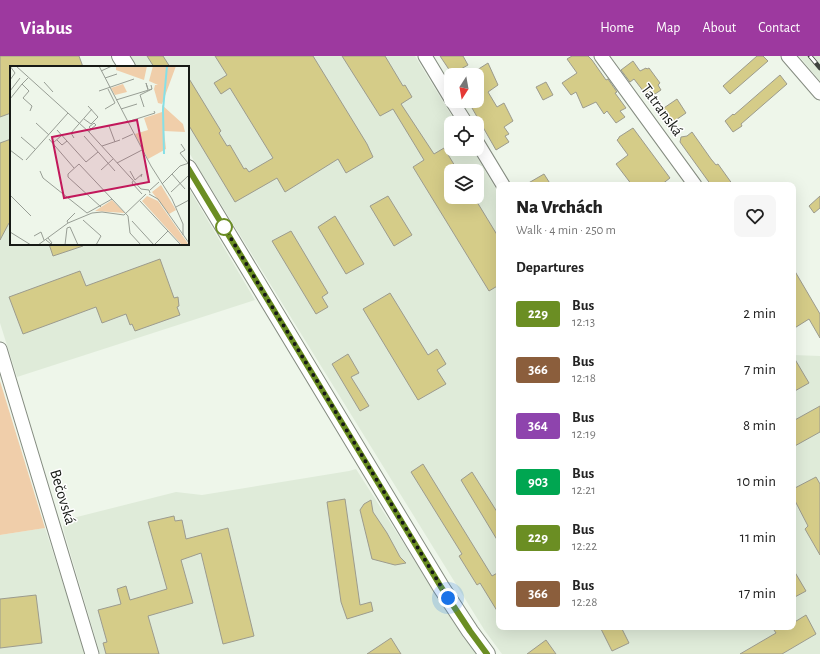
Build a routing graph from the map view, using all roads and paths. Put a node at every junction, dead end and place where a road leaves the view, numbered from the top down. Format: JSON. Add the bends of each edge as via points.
{"nodes":[{"id":1,"x":120,"y":56,"type":"edge"},
{"id":2,"x":426,"y":56,"type":"edge"},
{"id":3,"x":601,"y":56,"type":"edge"},
{"id":4,"x":788,"y":56,"type":"edge"},
{"id":5,"x":126,"y":66,"type":"edge"},
{"id":6,"x":444,"y":86,"type":"edge"},
{"id":7,"x":820,"y":93,"type":"edge"},
{"id":8,"x":484,"y":154,"type":"edge"},
{"id":9,"x":189,"y":170,"type":"edge"},
{"id":10,"x":501,"y":182,"type":"edge"},
{"id":11,"x":693,"y":182,"type":"edge"},
{"id":12,"x":0,"y":349,"type":"edge"},
{"id":13,"x":92,"y":654,"type":"edge"},
{"id":14,"x":488,"y":654,"type":"edge"}],
"edges":[{"from":1,"to":5,"type":"main road"},
{"from":2,"to":6,"type":"street"},
{"from":3,"to":11,"type":"street","name":"Tatranská"},
{"from":4,"to":7,"type":"street"},
{"from":8,"to":10,"type":"street"},
{"from":9,"to":14,"type":"main road","via":[[441,587]]},
{"from":12,"to":13,"type":"street","name":"Bečovská"}]}
